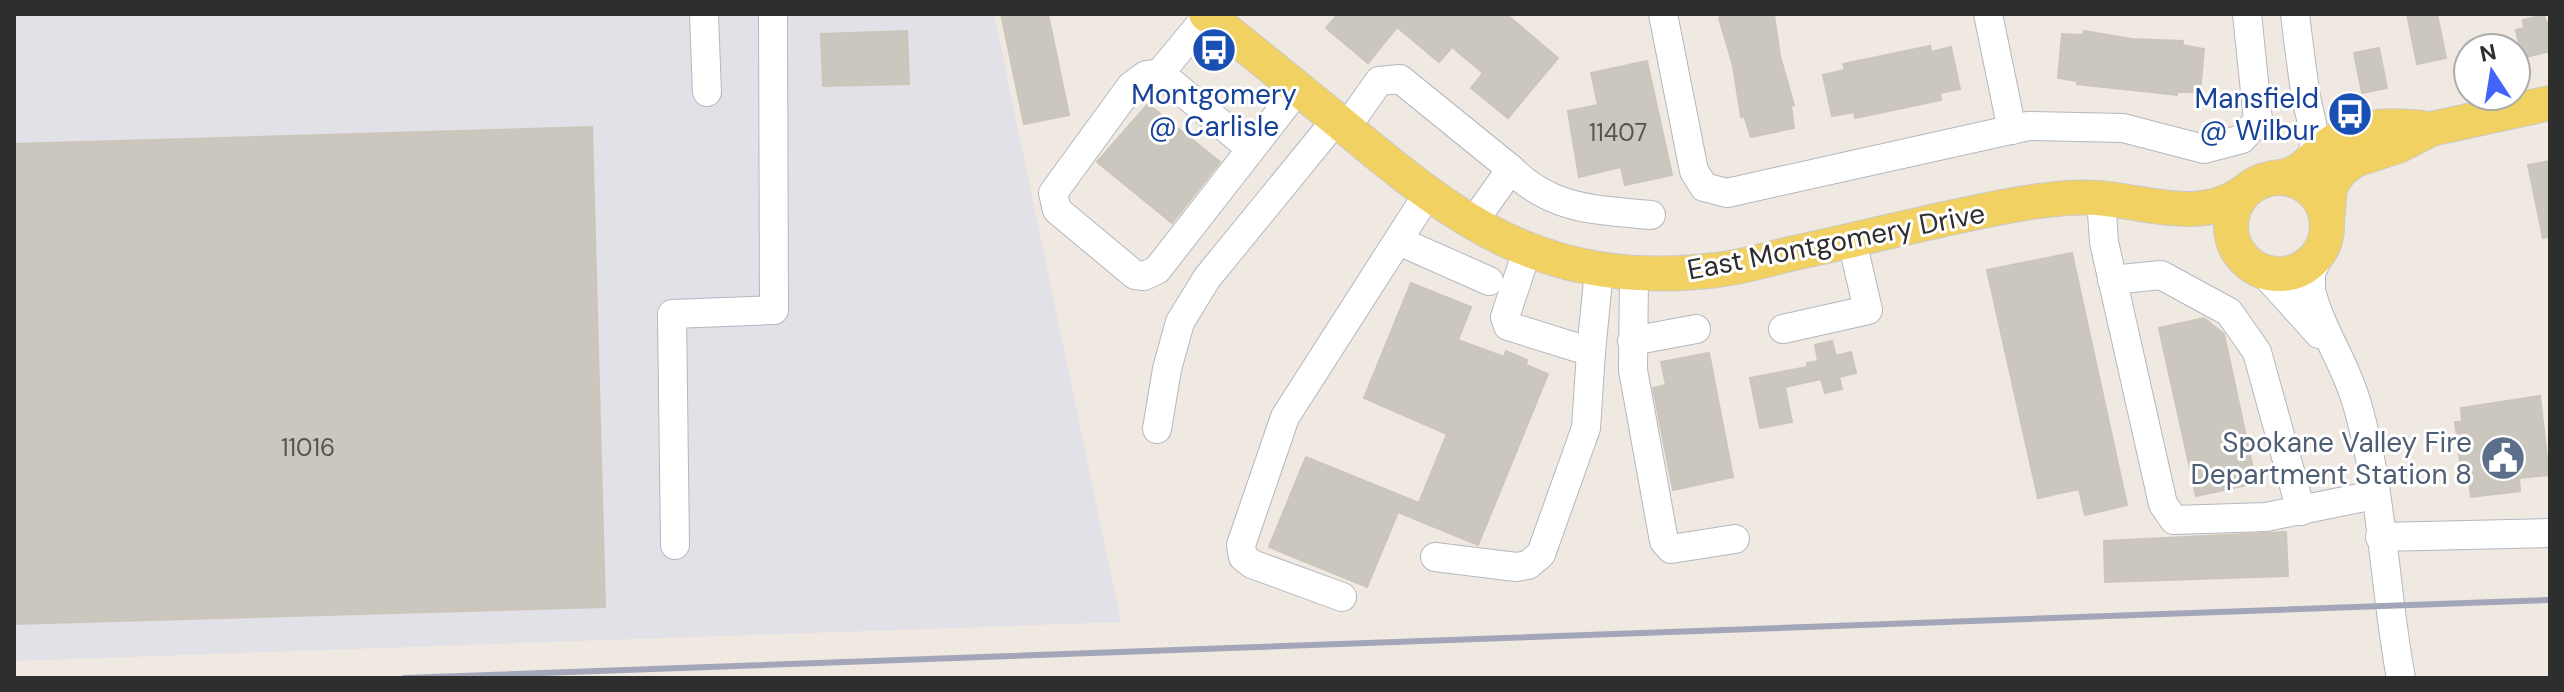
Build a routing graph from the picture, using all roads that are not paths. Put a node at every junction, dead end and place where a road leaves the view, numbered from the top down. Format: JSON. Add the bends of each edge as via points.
{"nodes":[{"id":1,"x":773,"y":14,"type":"edge"},
{"id":2,"x":1663,"y":14,"type":"edge"},
{"id":3,"x":1988,"y":14,"type":"edge"},
{"id":4,"x":2247,"y":14,"type":"edge"},
{"id":5,"x":2295,"y":14,"type":"edge"},
{"id":6,"x":704,"y":16,"type":"dead end"},
{"id":7,"x":1221,"y":19,"type":"edge"},
{"id":8,"x":1160,"y":73,"type":"junction"},
{"id":9,"x":1298,"y":89,"type":"junction"},
{"id":10,"x":707,"y":92,"type":"dead end"},
{"id":11,"x":2550,"y":103,"type":"edge"},
{"id":12,"x":2309,"y":108,"type":"junction"},
{"id":13,"x":1341,"y":124,"type":"junction"},
{"id":14,"x":2012,"y":130,"type":"junction"},
{"id":15,"x":1251,"y":149,"type":"junction"},
{"id":16,"x":2340,"y":153,"type":"junction"},
{"id":17,"x":1511,"y":169,"type":"junction"},
{"id":18,"x":2274,"y":180,"type":"junction"},
{"id":19,"x":1427,"y":195,"type":"junction"},
{"id":20,"x":2101,"y":198,"type":"junction"},
{"id":21,"x":2163,"y":209,"type":"junction"},
{"id":22,"x":1651,"y":215,"type":"dead end"},
{"id":23,"x":1472,"y":224,"type":"junction"},
{"id":24,"x":2323,"y":238,"type":"junction"},
{"id":25,"x":1399,"y":241,"type":"junction"},
{"id":26,"x":1852,"y":241,"type":"junction"},
{"id":27,"x":1527,"y":251,"type":"junction"},
{"id":28,"x":2250,"y":262,"type":"junction"},
{"id":29,"x":1599,"y":270,"type":"junction"},
{"id":30,"x":1634,"y":273,"type":"junction"},
{"id":31,"x":2112,"y":280,"type":"junction"},
{"id":32,"x":1489,"y":281,"type":"dead end"},
{"id":33,"x":1696,"y":329,"type":"dead end"},
{"id":34,"x":1783,"y":329,"type":"dead end"},
{"id":35,"x":1632,"y":341,"type":"junction"},
{"id":36,"x":2329,"y":342,"type":"junction"},
{"id":37,"x":1591,"y":352,"type":"junction"},
{"id":38,"x":1157,"y":429,"type":"dead end"},
{"id":39,"x":2374,"y":495,"type":"junction"},
{"id":40,"x":2301,"y":511,"type":"junction"},
{"id":41,"x":2550,"y":533,"type":"edge"},
{"id":42,"x":2380,"y":537,"type":"junction"},
{"id":43,"x":1735,"y":539,"type":"dead end"},
{"id":44,"x":675,"y":545,"type":"dead end"},
{"id":45,"x":1435,"y":557,"type":"dead end"},
{"id":46,"x":1342,"y":597,"type":"dead end"},
{"id":47,"x":2401,"y":678,"type":"edge"}],
"edges":[{"from":1,"to":44,"type":"street","via":[[774,310],[672,314]]},
{"from":2,"to":14,"type":"street","via":[[1694,171],[1704,187],[1727,193]]},
{"from":3,"to":14,"type":"street"},
{"from":4,"to":14,"type":"street","via":[[2258,120],[2242,139],[2204,149],[2123,128]]},
{"from":5,"to":12,"type":"street"},
{"from":6,"to":10,"type":"street"},
{"from":7,"to":8,"type":"street"},
{"from":7,"to":9,"type":"main road","name":"East Montgomery Drive"},
{"from":8,"to":15,"type":"street"},
{"from":8,"to":15,"type":"street","via":[[1131,86],[1053,193],[1057,210],[1135,275],[1152,274]]},
{"from":9,"to":13,"type":"main road","name":"East Montgomery Drive"},
{"from":9,"to":15,"type":"street"},
{"from":11,"to":16,"type":"main road","via":[[2431,129],[2392,125]]},
{"from":12,"to":16,"type":"street"},
{"from":12,"to":18,"type":"street","via":[[2314,145]]},
{"from":13,"to":17,"type":"street","via":[[1379,81],[1400,79]]},
{"from":13,"to":19,"type":"main road","name":"East Montgomery Drive"},
{"from":13,"to":38,"type":"street","via":[[1207,278],[1180,322]]},
{"from":16,"to":18,"type":"main road"},
{"from":16,"to":24,"type":"main road","via":[[2327,193]]},
{"from":17,"to":22,"type":"street","via":[[1545,197]]},
{"from":17,"to":23,"type":"street"},
{"from":18,"to":21,"type":"main road","name":"East Montgomery Drive","via":[[2214,207]]},
{"from":18,"to":24,"type":"main road","via":[[2289,178],[2315,194]]},
{"from":18,"to":28,"type":"main road","via":[[2235,205],[2230,221],[2231,237]]},
{"from":19,"to":23,"type":"main road","name":"East Montgomery Drive"},
{"from":19,"to":25,"type":"street"},
{"from":20,"to":21,"type":"main road","name":"East Montgomery Drive"},
{"from":20,"to":26,"type":"main road","name":"East Montgomery Drive","via":[[2026,203]]},
{"from":20,"to":31,"type":"street"},
{"from":21,"to":28,"type":"main road","name":"East Montgomery Drive","via":[[2222,239]]},
{"from":23,"to":27,"type":"main road","name":"East Montgomery Drive"},
{"from":24,"to":28,"type":"main road","via":[[2295,272]]},
{"from":24,"to":36,"type":"street","name":"East Montgomery Drive","via":[[2311,290]]},
{"from":25,"to":32,"type":"street"},
{"from":25,"to":46,"type":"street","via":[[1285,417],[1241,545],[1243,557],[1252,564]]},
{"from":26,"to":30,"type":"main road","name":"East Montgomery Drive","via":[[1721,269]]},
{"from":26,"to":34,"type":"street","via":[[1868,310]]},
{"from":27,"to":29,"type":"main road","name":"East Montgomery Drive"},
{"from":27,"to":37,"type":"street","via":[[1505,317],[1508,326]]},
{"from":28,"to":36,"type":"street","name":"East Montgomery Drive"},
{"from":29,"to":30,"type":"main road","name":"East Montgomery Drive"},
{"from":29,"to":37,"type":"street"},
{"from":30,"to":35,"type":"street"},
{"from":31,"to":40,"type":"street","via":[[2161,275],[2229,312],[2257,352]]},
{"from":31,"to":40,"type":"street","via":[[2163,504],[2174,520]]},
{"from":33,"to":35,"type":"street"},
{"from":35,"to":43,"type":"street","via":[[1664,541],[1671,549]]},
{"from":36,"to":39,"type":"street","name":"East Montgomery Drive","via":[[2357,402]]},
{"from":37,"to":45,"type":"street","via":[[1586,428],[1541,554],[1516,567]]},
{"from":39,"to":40,"type":"street"},
{"from":39,"to":42,"type":"street","name":"East Montgomery Drive"},
{"from":41,"to":42,"type":"street"},
{"from":42,"to":47,"type":"street","name":"East Montgomery Drive"}]}
